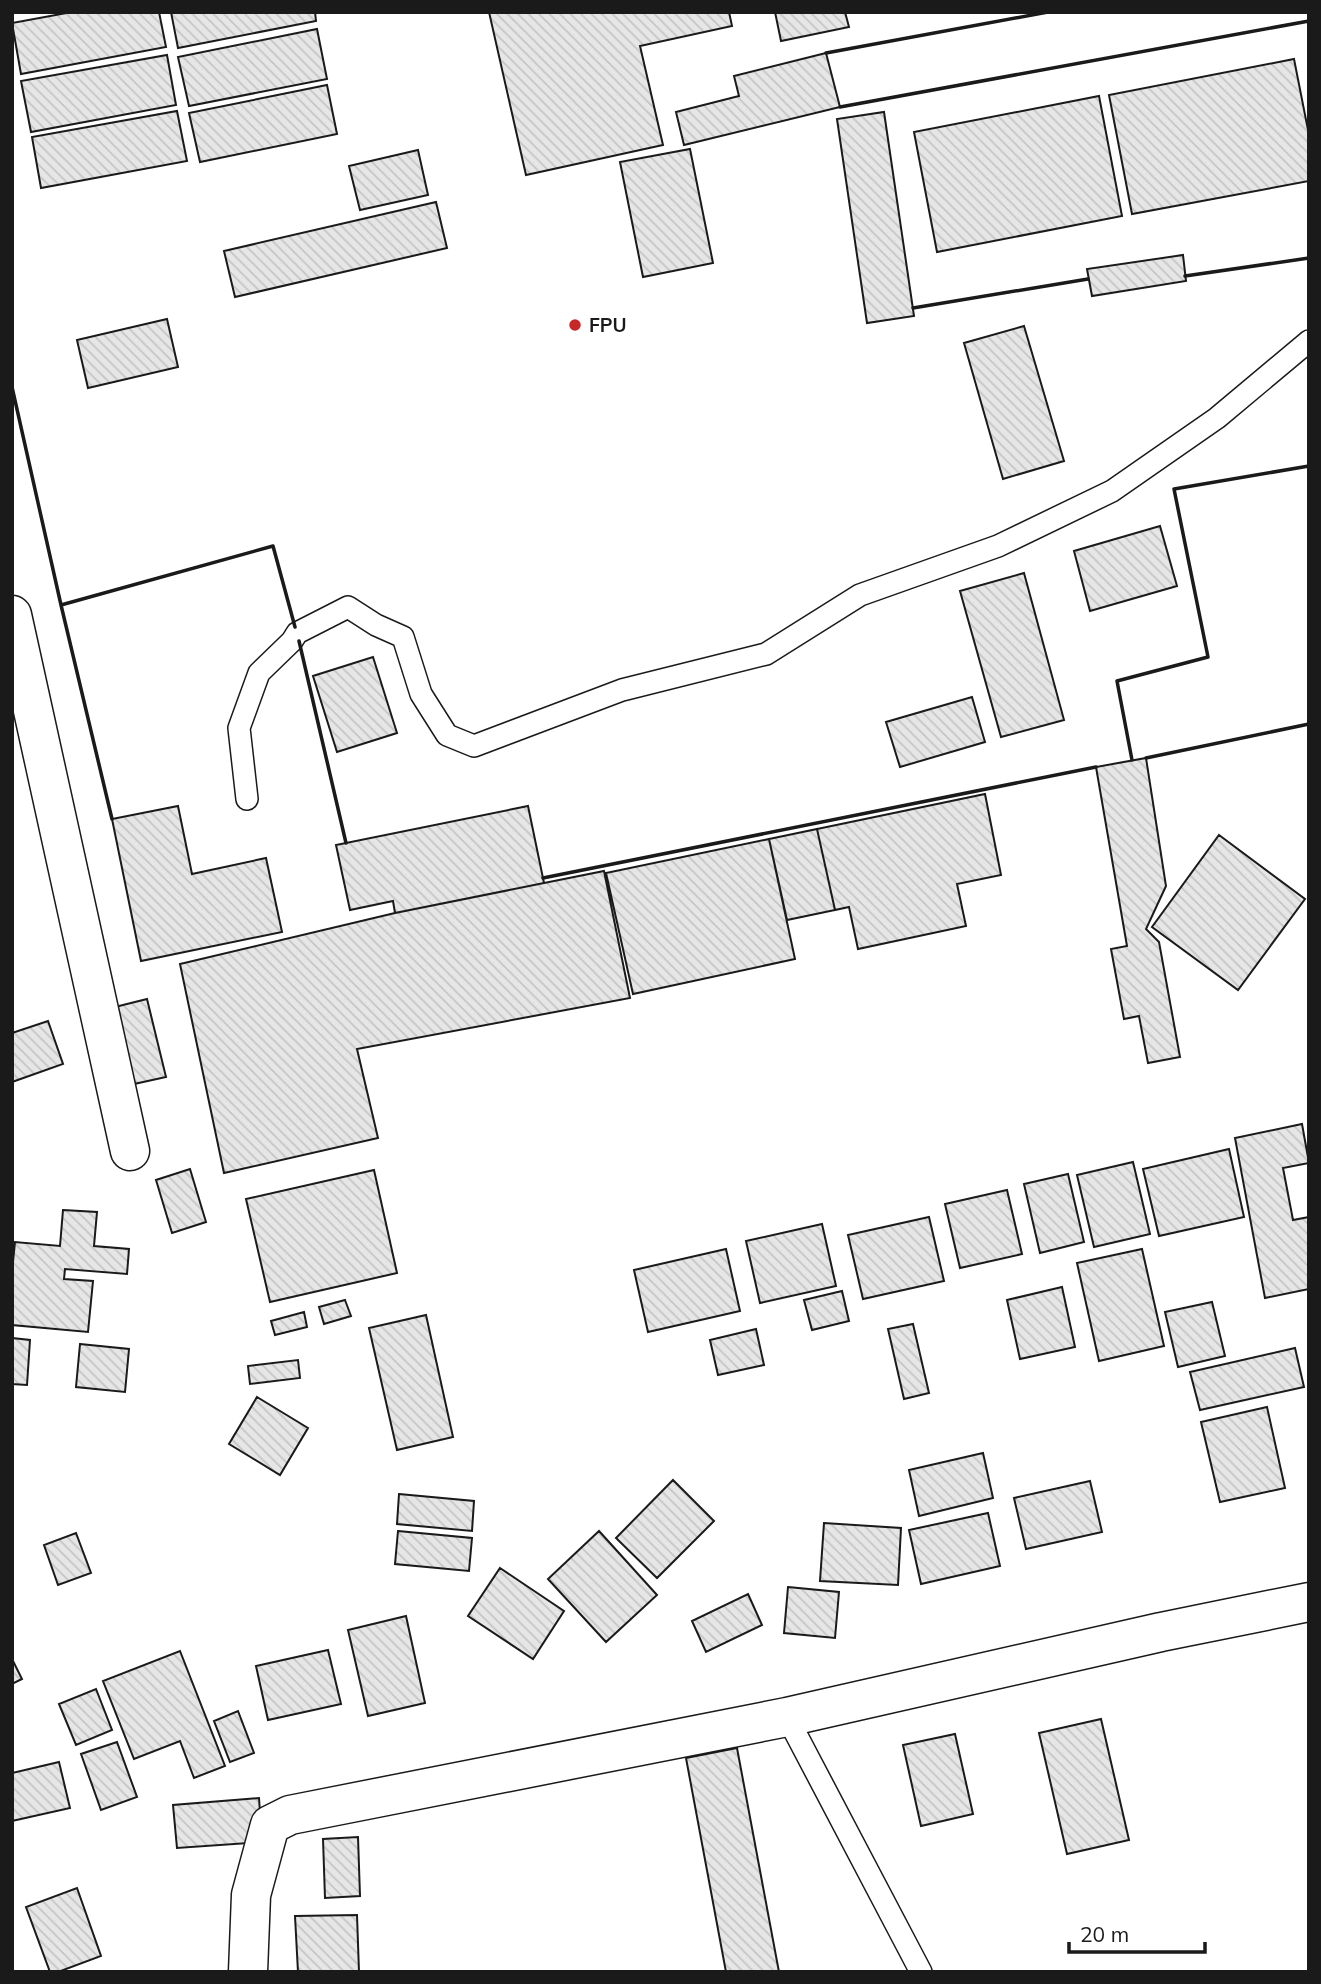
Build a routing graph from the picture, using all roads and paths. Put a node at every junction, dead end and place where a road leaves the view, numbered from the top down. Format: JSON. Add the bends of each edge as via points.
{"nodes":[{"id":1,"x":1309,"y":341,"type":"edge"},
{"id":2,"x":12,"y":615,"type":"edge"},
{"id":3,"x":247,"y":799,"type":"dead end"},
{"id":4,"x":130,"y":1150,"type":"dead end"},
{"id":5,"x":1309,"y":1602,"type":"edge"},
{"id":6,"x":788,"y":1717,"type":"junction"},
{"id":7,"x":248,"y":1972,"type":"edge"},
{"id":8,"x":921,"y":1972,"type":"edge"}],
"edges":[{"from":1,"to":3,"type":"lane","via":[[1217,418],[1099,498],[998,545],[860,595],[766,654],[622,690],[474,746],[447,735],[421,694],[403,637],[348,607],[297,633],[259,673],[239,728]]},
{"from":2,"to":4,"type":"street"},
{"from":5,"to":6,"type":"street"},
{"from":6,"to":7,"type":"street","via":[[290,1815],[270,1825],[251,1895]]},
{"from":6,"to":8,"type":"lane"}]}
